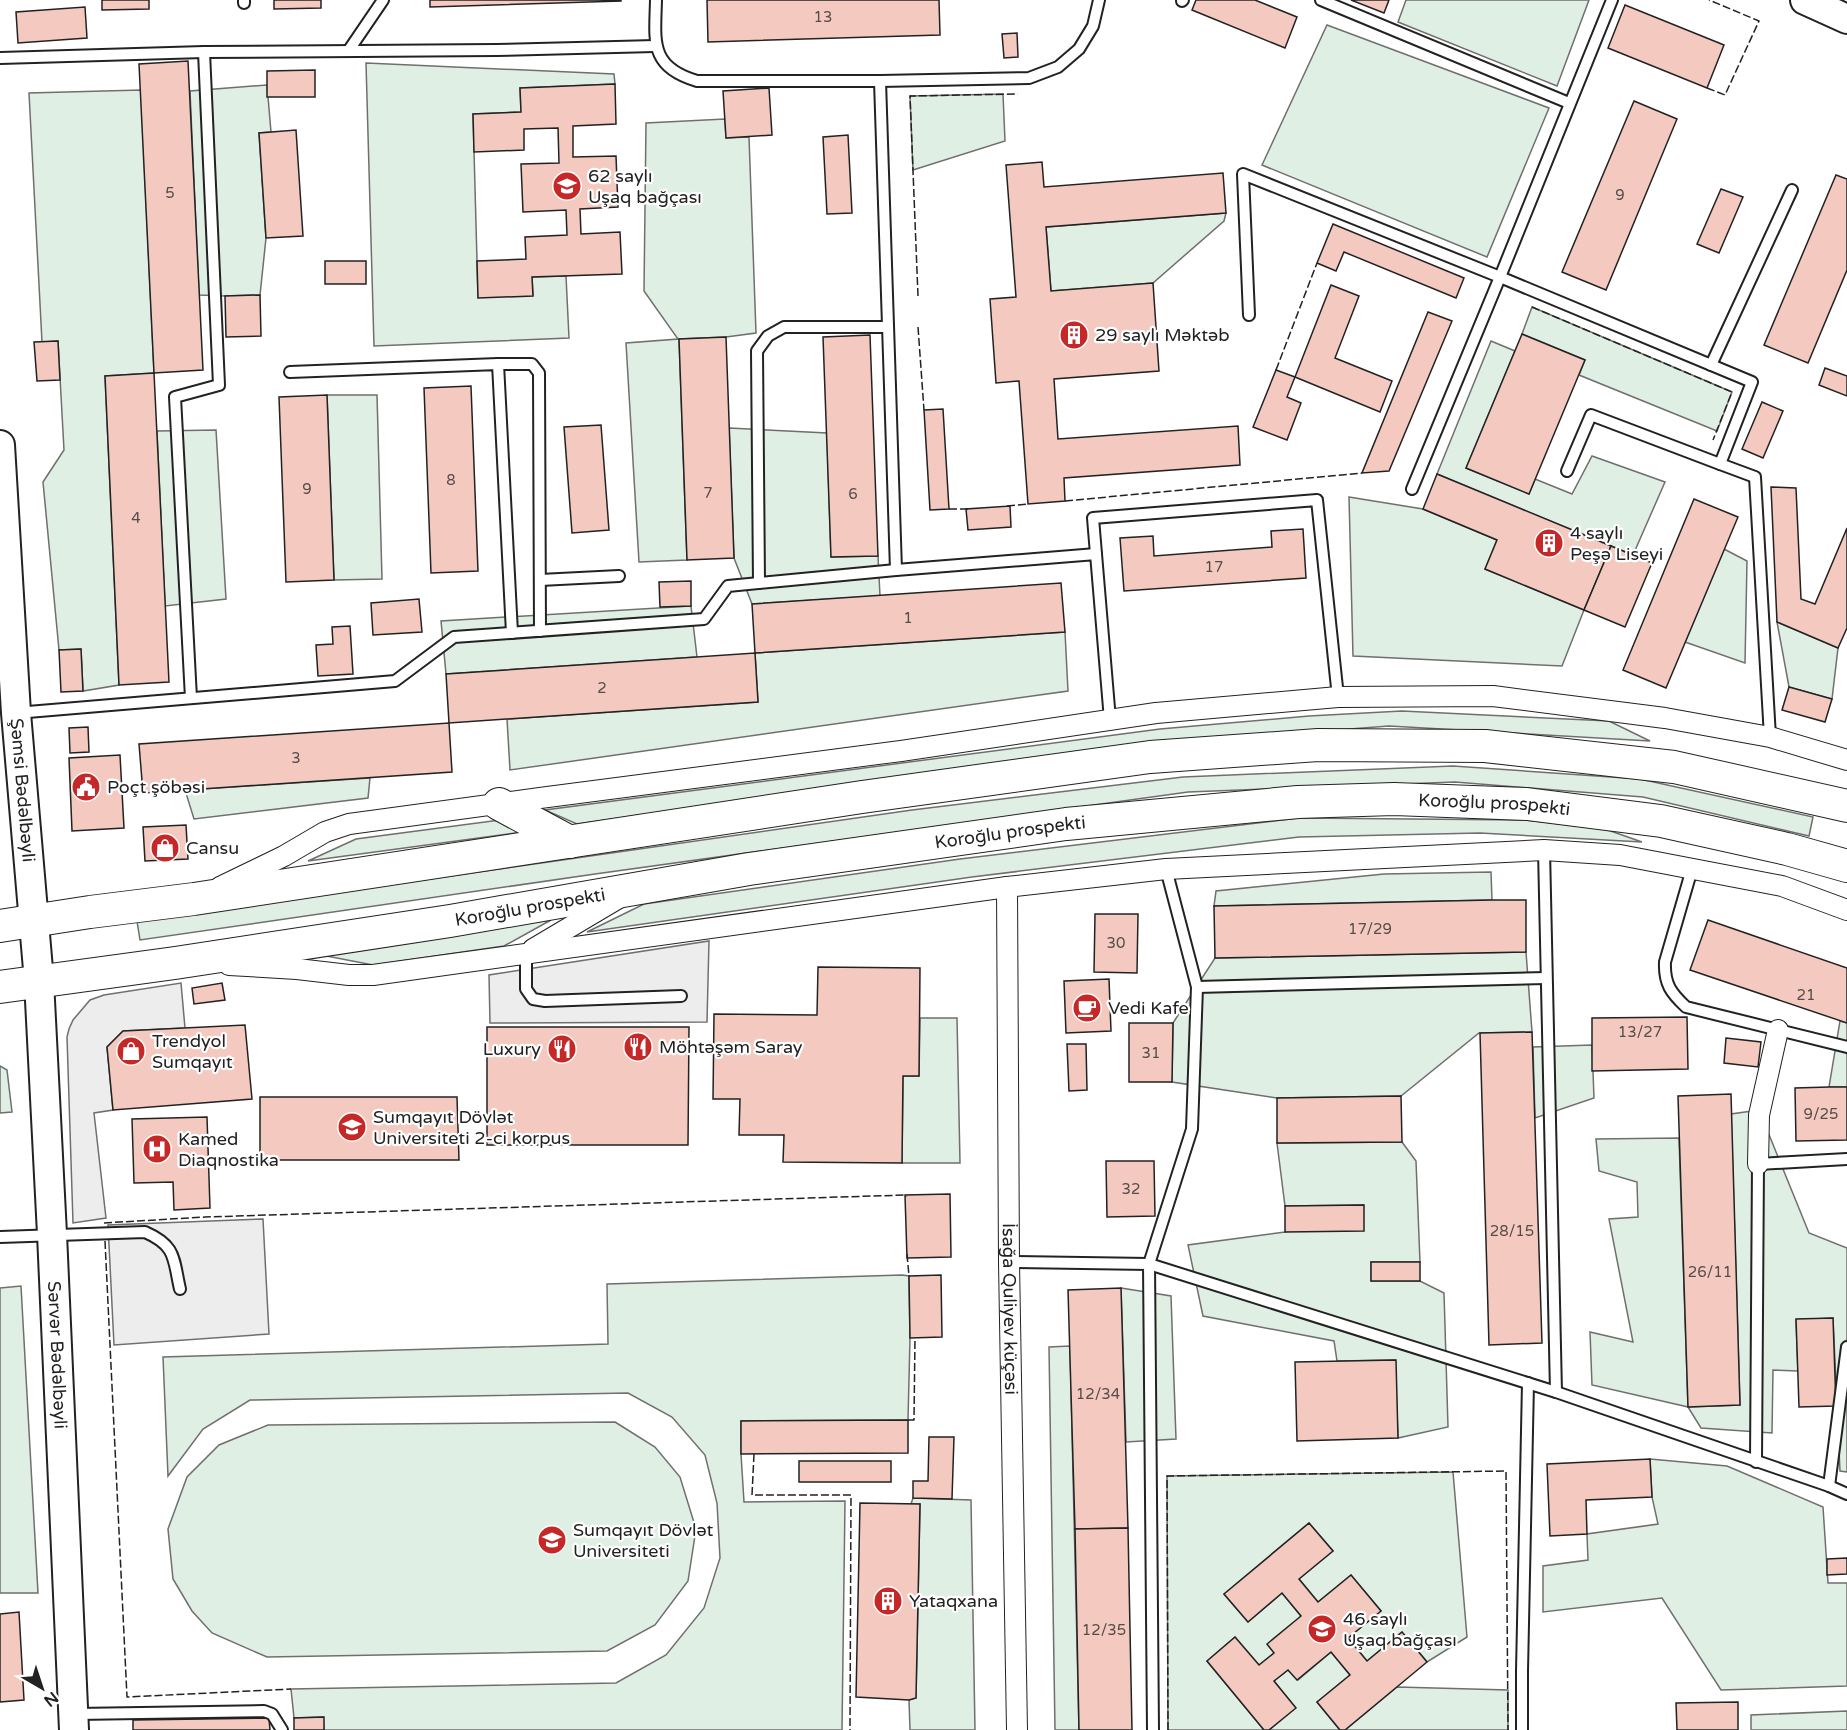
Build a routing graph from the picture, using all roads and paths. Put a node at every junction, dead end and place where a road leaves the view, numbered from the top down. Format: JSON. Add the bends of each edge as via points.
{"nodes":[{"id":1,"x":383,"y":0,"type":"edge"},
{"id":2,"x":656,"y":0,"type":"edge"},
{"id":3,"x":1099,"y":0,"type":"edge"},
{"id":4,"x":1322,"y":0,"type":"edge"},
{"id":5,"x":1612,"y":0,"type":"edge"},
{"id":6,"x":1805,"y":0,"type":"edge"},
{"id":7,"x":1847,"y":19,"type":"edge"},
{"id":8,"x":655,"y":46,"type":"junction"},
{"id":9,"x":348,"y":50,"type":"junction"},
{"id":10,"x":204,"y":51,"type":"junction"},
{"id":11,"x":0,"y":58,"type":"edge"},
{"id":12,"x":880,"y":81,"type":"junction"},
{"id":13,"x":1569,"y":103,"type":"junction"},
{"id":14,"x":1792,"y":190,"type":"dead end"},
{"id":15,"x":1500,"y":278,"type":"junction"},
{"id":16,"x":1249,"y":315,"type":"dead end"},
{"id":17,"x":888,"y":327,"type":"junction"},
{"id":18,"x":498,"y":364,"type":"junction"},
{"id":19,"x":1711,"y":365,"type":"junction"},
{"id":20,"x":290,"y":372,"type":"dead end"},
{"id":21,"x":0,"y":445,"type":"edge"},
{"id":22,"x":1720,"y":464,"type":"junction"},
{"id":23,"x":1567,"y":471,"type":"dead end"},
{"id":24,"x":1412,"y":489,"type":"dead end"},
{"id":25,"x":1096,"y":554,"type":"junction"},
{"id":26,"x":896,"y":570,"type":"junction"},
{"id":27,"x":619,"y":576,"type":"dead end"},
{"id":28,"x":540,"y":580,"type":"junction"},
{"id":29,"x":759,"y":583,"type":"junction"},
{"id":30,"x":540,"y":631,"type":"junction"},
{"id":31,"x":512,"y":633,"type":"junction"},
{"id":32,"x":1338,"y":697,"type":"junction"},
{"id":33,"x":191,"y":698,"type":"junction"},
{"id":34,"x":16,"y":713,"type":"junction"},
{"id":35,"x":1110,"y":720,"type":"junction"},
{"id":36,"x":1770,"y":737,"type":"junction"},
{"id":37,"x":1847,"y":760,"type":"edge"},
{"id":38,"x":499,"y":804,"type":"junction"},
{"id":39,"x":1847,"y":806,"type":"edge"},
{"id":40,"x":570,"y":842,"type":"junction"},
{"id":41,"x":1544,"y":850,"type":"junction"},
{"id":42,"x":1847,"y":866,"type":"edge"},
{"id":43,"x":1166,"y":869,"type":"junction"},
{"id":44,"x":1692,"y":869,"type":"junction"},
{"id":45,"x":1007,"y":887,"type":"junction"},
{"id":46,"x":633,"y":889,"type":"junction"},
{"id":47,"x":194,"y":899,"type":"junction"},
{"id":48,"x":1847,"y":910,"type":"edge"},
{"id":49,"x":33,"y":922,"type":"junction"},
{"id":50,"x":0,"y":926,"type":"edge"},
{"id":51,"x":526,"y":954,"type":"junction"},
{"id":52,"x":175,"y":963,"type":"junction"},
{"id":53,"x":1546,"y":978,"type":"junction"},
{"id":54,"x":39,"y":981,"type":"junction"},
{"id":55,"x":0,"y":987,"type":"edge"},
{"id":56,"x":1197,"y":987,"type":"junction"},
{"id":57,"x":681,"y":996,"type":"dead end"},
{"id":58,"x":1778,"y":1030,"type":"junction"},
{"id":59,"x":1847,"y":1047,"type":"edge"},
{"id":60,"x":1847,"y":1159,"type":"edge"},
{"id":61,"x":1758,"y":1164,"type":"junction"},
{"id":62,"x":52,"y":1234,"type":"junction"},
{"id":63,"x":0,"y":1237,"type":"edge"},
{"id":64,"x":1009,"y":1262,"type":"junction"},
{"id":65,"x":1149,"y":1264,"type":"junction"},
{"id":66,"x":180,"y":1289,"type":"dead end"},
{"id":67,"x":1847,"y":1347,"type":"edge"},
{"id":68,"x":1528,"y":1383,"type":"junction"},
{"id":69,"x":1556,"y":1392,"type":"junction"},
{"id":70,"x":1756,"y":1462,"type":"junction"},
{"id":71,"x":1829,"y":1486,"type":"junction"},
{"id":72,"x":1847,"y":1494,"type":"edge"},
{"id":73,"x":73,"y":1722,"type":"edge"},
{"id":74,"x":282,"y":1730,"type":"edge"},
{"id":75,"x":1017,"y":1730,"type":"edge"},
{"id":76,"x":1153,"y":1730,"type":"edge"},
{"id":77,"x":1522,"y":1730,"type":"edge"}],
"edges":[{"from":1,"to":9,"type":"lane"},
{"from":2,"to":8,"type":"lane"},
{"from":3,"to":12,"type":"lane","via":[[1093,26],[1079,49],[1058,67],[1029,78]]},
{"from":4,"to":13,"type":"lane"},
{"from":5,"to":13,"type":"lane"},
{"from":6,"to":7,"type":"street"},
{"from":8,"to":9,"type":"lane"},
{"from":8,"to":12,"type":"lane","via":[[662,60],[679,76],[697,81]]},
{"from":9,"to":10,"type":"lane"},
{"from":10,"to":11,"type":"lane"},
{"from":10,"to":33,"type":"lane","via":[[219,385],[175,397]]},
{"from":12,"to":17,"type":"lane"},
{"from":13,"to":15,"type":"lane"},
{"from":14,"to":19,"type":"lane"},
{"from":15,"to":16,"type":"lane","via":[[1244,174]]},
{"from":15,"to":19,"type":"lane"},
{"from":15,"to":24,"type":"lane"},
{"from":17,"to":26,"type":"lane"},
{"from":17,"to":29,"type":"lane","via":[[784,327],[768,336],[757,351]]},
{"from":18,"to":20,"type":"lane"},
{"from":18,"to":28,"type":"lane","via":[[532,364],[539,373]]},
{"from":18,"to":31,"type":"lane"},
{"from":19,"to":22,"type":"lane","via":[[1752,382]]},
{"from":21,"to":34,"type":"street","name":"Şəmsi Bədəlbəyli"},
{"from":22,"to":23,"type":"lane","via":[[1591,415]]},
{"from":22,"to":36,"type":"lane","via":[[1755,477]]},
{"from":25,"to":26,"type":"lane"},
{"from":25,"to":32,"type":"lane","via":[[1093,518],[1317,500]]},
{"from":25,"to":35,"type":"lane"},
{"from":26,"to":29,"type":"lane"},
{"from":27,"to":28,"type":"lane"},
{"from":28,"to":30,"type":"lane"},
{"from":29,"to":30,"type":"lane","via":[[728,586],[704,619]]},
{"from":30,"to":31,"type":"lane"},
{"from":31,"to":33,"type":"lane","via":[[454,638],[395,681]]},
{"from":32,"to":35,"type":"street"},
{"from":32,"to":36,"type":"street","via":[[1493,696],[1665,718]]},
{"from":33,"to":34,"type":"lane"},
{"from":34,"to":49,"type":"street","name":"Şəmsi Bədəlbəyli"},
{"from":35,"to":38,"type":"street","via":[[901,752]]},
{"from":36,"to":37,"type":"street"},
{"from":38,"to":40,"type":"main road"},
{"from":38,"to":47,"type":"street","via":[[349,824],[325,832]]},
{"from":39,"to":40,"type":"main road","via":[[1674,767],[1485,746],[1318,745],[1150,757]]},
{"from":40,"to":47,"type":"main road"},
{"from":41,"to":43,"type":"street"},
{"from":41,"to":44,"type":"street","via":[[1620,855]]},
{"from":41,"to":53,"type":"lane"},
{"from":42,"to":46,"type":"main road","name":"Koroğlu prospekti","via":[[1661,821],[1527,804],[1394,799],[1298,802],[1066,824]]},
{"from":43,"to":45,"type":"street"},
{"from":43,"to":56,"type":"lane"},
{"from":44,"to":48,"type":"street","via":[[1782,886]]},
{"from":44,"to":58,"type":"lane","via":[[1665,962],[1664,977],[1673,994],[1686,1007]]},
{"from":45,"to":51,"type":"street"},
{"from":45,"to":64,"type":"street","name":"İsağa Quliyev küçəsi"},
{"from":46,"to":51,"type":"street"},
{"from":46,"to":52,"type":"main road","name":"Koroğlu prospekti"},
{"from":47,"to":49,"type":"main road"},
{"from":49,"to":50,"type":"main road"},
{"from":49,"to":54,"type":"street","name":"Şəmsi Bədəlbəyli"},
{"from":51,"to":52,"type":"street","via":[[373,975]]},
{"from":51,"to":57,"type":"lane","via":[[526,989],[533,999]]},
{"from":52,"to":54,"type":"main road","name":"Koroğlu prospekti"},
{"from":53,"to":56,"type":"lane"},
{"from":53,"to":69,"type":"lane"},
{"from":54,"to":55,"type":"main road","name":"Koroğlu prospekti"},
{"from":54,"to":62,"type":"street","name":"Sərvər Bədəlbəyli"},
{"from":56,"to":65,"type":"lane","via":[[1192,1129]]},
{"from":58,"to":59,"type":"lane"},
{"from":58,"to":61,"type":"street","via":[[1759,1115]]},
{"from":60,"to":61,"type":"lane"},
{"from":61,"to":70,"type":"lane"},
{"from":62,"to":63,"type":"lane"},
{"from":62,"to":66,"type":"lane","via":[[146,1232],[170,1249]]},
{"from":62,"to":73,"type":"street","name":"Sərvər Bədəlbəyli"},
{"from":64,"to":65,"type":"lane"},
{"from":64,"to":75,"type":"street","name":"İsağa Quliyev küçəsi"},
{"from":65,"to":68,"type":"lane"},
{"from":65,"to":76,"type":"lane"},
{"from":67,"to":71,"type":"lane"},
{"from":68,"to":69,"type":"lane"},
{"from":68,"to":77,"type":"lane"},
{"from":69,"to":70,"type":"lane"},
{"from":70,"to":71,"type":"lane"},
{"from":71,"to":72,"type":"lane"},
{"from":73,"to":74,"type":"lane","via":[[264,1711],[272,1714]]}]}
